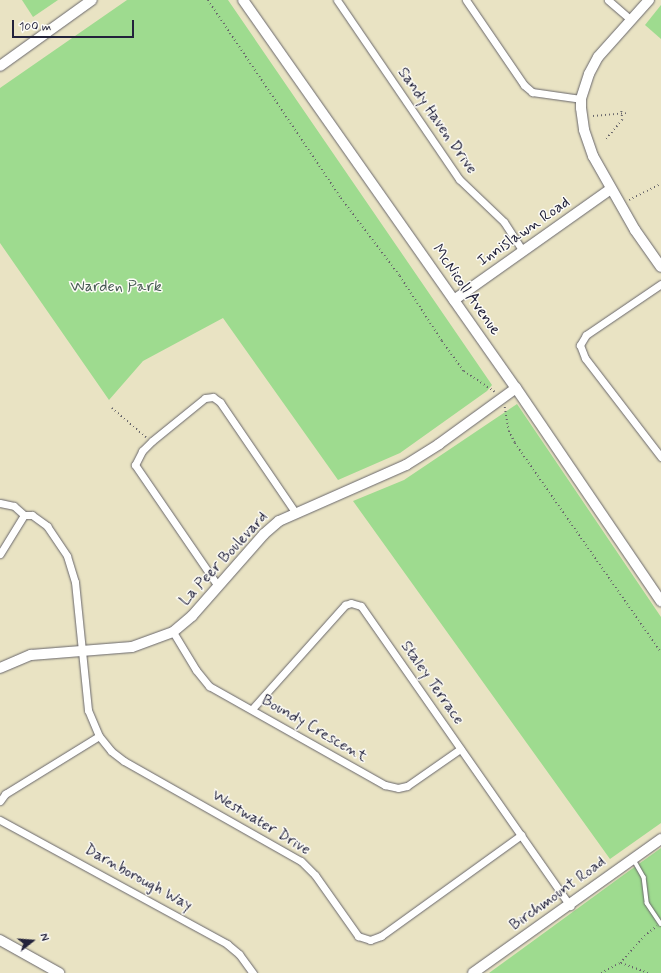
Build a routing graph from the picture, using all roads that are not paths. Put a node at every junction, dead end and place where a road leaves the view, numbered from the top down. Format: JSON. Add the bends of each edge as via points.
{"nodes":[{"id":1,"x":92,"y":0,"type":"edge"},
{"id":2,"x":243,"y":0,"type":"edge"},
{"id":3,"x":337,"y":0,"type":"edge"},
{"id":4,"x":466,"y":0,"type":"edge"},
{"id":5,"x":608,"y":0,"type":"edge"},
{"id":6,"x":649,"y":0,"type":"edge"},
{"id":7,"x":632,"y":20,"type":"junction"},
{"id":8,"x":0,"y":66,"type":"edge"},
{"id":9,"x":581,"y":99,"type":"junction"},
{"id":10,"x":611,"y":189,"type":"junction"},
{"id":11,"x":523,"y":251,"type":"junction"},
{"id":12,"x":661,"y":267,"type":"edge"},
{"id":13,"x":661,"y":284,"type":"edge"},
{"id":14,"x":454,"y":300,"type":"junction"},
{"id":15,"x":516,"y":388,"type":"junction"},
{"id":16,"x":661,"y":457,"type":"edge"},
{"id":17,"x":0,"y":503,"type":"edge"},
{"id":18,"x":295,"y":512,"type":"junction"},
{"id":19,"x":24,"y":515,"type":"junction"},
{"id":20,"x":0,"y":554,"type":"edge"},
{"id":21,"x":218,"y":586,"type":"junction"},
{"id":22,"x":661,"y":601,"type":"edge"},
{"id":23,"x":173,"y":632,"type":"junction"},
{"id":24,"x":81,"y":651,"type":"junction"},
{"id":25,"x":0,"y":668,"type":"edge"},
{"id":26,"x":252,"y":710,"type":"junction"},
{"id":27,"x":99,"y":736,"type":"junction"},
{"id":28,"x":460,"y":749,"type":"junction"},
{"id":29,"x":0,"y":801,"type":"edge"},
{"id":30,"x":0,"y":820,"type":"edge"},
{"id":31,"x":521,"y":835,"type":"junction"},
{"id":32,"x":661,"y":839,"type":"edge"},
{"id":33,"x":633,"y":859,"type":"junction"},
{"id":34,"x":570,"y":906,"type":"junction"},
{"id":35,"x":661,"y":924,"type":"edge"},
{"id":36,"x":0,"y":940,"type":"edge"},
{"id":37,"x":59,"y":973,"type":"edge"},
{"id":38,"x":253,"y":973,"type":"edge"},
{"id":39,"x":473,"y":973,"type":"edge"}],
"edges":[{"from":1,"to":8,"type":"street"},
{"from":2,"to":14,"type":"street","name":"McNicoll Avenue"},
{"from":3,"to":11,"type":"street","name":"Sandy Haven Drive","via":[[459,179],[504,222]]},
{"from":4,"to":9,"type":"street","via":[[528,88],[539,93]]},
{"from":5,"to":7,"type":"street"},
{"from":6,"to":7,"type":"street"},
{"from":7,"to":9,"type":"street","via":[[598,57]]},
{"from":9,"to":10,"type":"street","via":[[582,119],[588,143]]},
{"from":10,"to":11,"type":"street","name":"Innislawn Road"},
{"from":10,"to":12,"type":"street"},
{"from":11,"to":14,"type":"street","name":"Innislawn Road"},
{"from":13,"to":16,"type":"street","via":[[586,335],[580,345],[584,358]]},
{"from":14,"to":15,"type":"street","name":"McNicoll Avenue"},
{"from":15,"to":18,"type":"street","name":"La Peer Boulevard","via":[[440,444],[406,465]]},
{"from":15,"to":22,"type":"street","name":"McNicoll Avenue"},
{"from":17,"to":19,"type":"street","name":"Westwater Drive","via":[[14,506]]},
{"from":18,"to":21,"type":"street","name":"La Peer Boulevard","via":[[264,534]]},
{"from":18,"to":21,"type":"street","via":[[220,402],[213,397],[205,398],[152,441],[142,451],[135,465]]},
{"from":19,"to":20,"type":"street"},
{"from":19,"to":24,"type":"street","name":"Westwater Drive","via":[[32,515],[47,526],[67,556],[75,582]]},
{"from":21,"to":23,"type":"street","name":"La Peer Boulevard","via":[[192,616]]},
{"from":23,"to":24,"type":"street","name":"La Peer Boulevard","via":[[132,647]]},
{"from":23,"to":26,"type":"street","name":"Boundy Crescent","via":[[209,686]]},
{"from":24,"to":25,"type":"street","name":"La Peer Boulevard","via":[[31,655]]},
{"from":24,"to":27,"type":"street","name":"Westwater Drive","via":[[88,710]]},
{"from":26,"to":28,"type":"street","name":"Boundy Crescent","via":[[385,785],[398,788],[407,786]]},
{"from":26,"to":28,"type":"street","name":"Staley Terrace","via":[[345,605],[351,603],[362,606]]},
{"from":27,"to":29,"type":"street","via":[[5,794]]},
{"from":27,"to":31,"type":"street","name":"Westwater Drive","via":[[111,751],[124,761],[301,861],[316,875],[358,936],[370,940],[381,936]]},
{"from":28,"to":31,"type":"street","name":"Staley Terrace"},
{"from":30,"to":38,"type":"street","name":"Darnborough Way","via":[[227,944],[239,954]]},
{"from":31,"to":34,"type":"street","name":"Staley Terrace"},
{"from":32,"to":33,"type":"street","name":"Birchmount Road"},
{"from":33,"to":34,"type":"street","name":"Birchmount Road"},
{"from":33,"to":35,"type":"lane","via":[[644,877],[647,903]]},
{"from":34,"to":39,"type":"street","name":"Birchmount Road"},
{"from":36,"to":37,"type":"street"}]}
